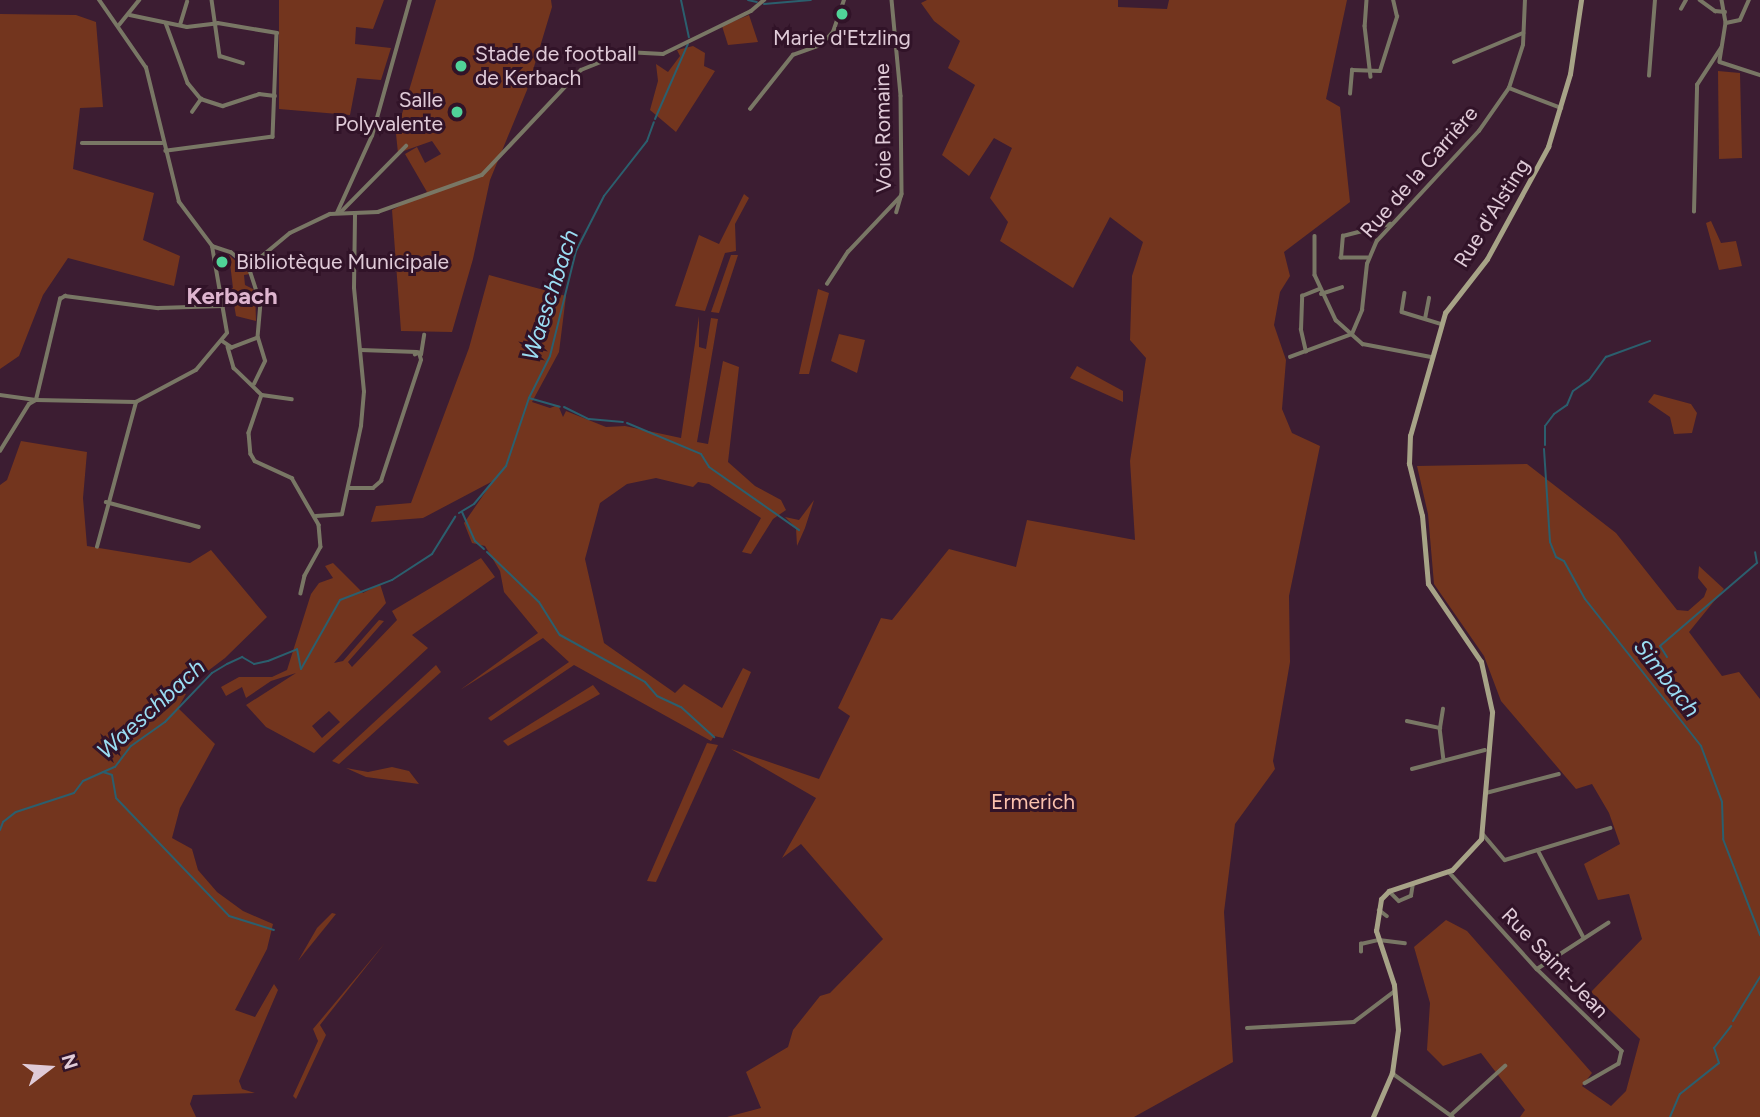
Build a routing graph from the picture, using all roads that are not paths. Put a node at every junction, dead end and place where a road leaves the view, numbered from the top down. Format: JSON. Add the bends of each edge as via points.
{"nodes":[{"id":1,"x":99,"y":0,"type":"edge"},
{"id":2,"x":139,"y":0,"type":"edge"},
{"id":3,"x":212,"y":0,"type":"edge"},
{"id":4,"x":410,"y":0,"type":"edge"},
{"id":5,"x":764,"y":0,"type":"edge"},
{"id":6,"x":844,"y":0,"type":"edge"},
{"id":7,"x":892,"y":0,"type":"edge"},
{"id":8,"x":1367,"y":0,"type":"edge"},
{"id":9,"x":1393,"y":0,"type":"edge"},
{"id":10,"x":1525,"y":0,"type":"edge"},
{"id":11,"x":1581,"y":0,"type":"edge"},
{"id":12,"x":1655,"y":0,"type":"edge"},
{"id":13,"x":1686,"y":0,"type":"edge"},
{"id":14,"x":1722,"y":0,"type":"edge"},
{"id":15,"x":1749,"y":0,"type":"edge"},
{"id":16,"x":1703,"y":1,"type":"edge"},
{"id":17,"x":187,"y":2,"type":"dead end"},
{"id":18,"x":1681,"y":9,"type":"dead end"},
{"id":19,"x":1725,"y":12,"type":"junction"},
{"id":20,"x":130,"y":15,"type":"junction"},
{"id":21,"x":166,"y":23,"type":"junction"},
{"id":22,"x":1726,"y":23,"type":"junction"},
{"id":23,"x":213,"y":24,"type":"junction"},
{"id":24,"x":119,"y":25,"type":"junction"},
{"id":25,"x":180,"y":25,"type":"junction"},
{"id":26,"x":1523,"y":33,"type":"junction"},
{"id":27,"x":1721,"y":48,"type":"junction"},
{"id":28,"x":1454,"y":62,"type":"dead end"},
{"id":29,"x":243,"y":63,"type":"dead end"},
{"id":30,"x":1370,"y":75,"type":"junction"},
{"id":31,"x":1760,"y":75,"type":"edge"},
{"id":32,"x":1649,"y":76,"type":"dead end"},
{"id":33,"x":1509,"y":88,"type":"junction"},
{"id":34,"x":1350,"y":94,"type":"dead end"},
{"id":35,"x":275,"y":96,"type":"junction"},
{"id":36,"x":201,"y":99,"type":"junction"},
{"id":37,"x":1561,"y":108,"type":"junction"},
{"id":38,"x":750,"y":109,"type":"dead end"},
{"id":39,"x":192,"y":112,"type":"dead end"},
{"id":40,"x":82,"y":143,"type":"dead end"},
{"id":41,"x":162,"y":143,"type":"junction"},
{"id":42,"x":406,"y":146,"type":"dead end"},
{"id":43,"x":165,"y":151,"type":"junction"},
{"id":44,"x":902,"y":194,"type":"junction"},
{"id":45,"x":897,"y":212,"type":"dead end"},
{"id":46,"x":1694,"y":212,"type":"dead end"},
{"id":47,"x":338,"y":213,"type":"junction"},
{"id":48,"x":355,"y":215,"type":"junction"},
{"id":49,"x":1390,"y":224,"type":"junction"},
{"id":50,"x":1315,"y":236,"type":"dead end"},
{"id":51,"x":212,"y":246,"type":"junction"},
{"id":52,"x":1368,"y":258,"type":"junction"},
{"id":53,"x":249,"y":267,"type":"junction"},
{"id":54,"x":827,"y":284,"type":"dead end"},
{"id":55,"x":1342,"y":287,"type":"dead end"},
{"id":56,"x":1320,"y":291,"type":"junction"},
{"id":57,"x":1405,"y":292,"type":"dead end"},
{"id":58,"x":1429,"y":298,"type":"dead end"},
{"id":59,"x":223,"y":306,"type":"junction"},
{"id":60,"x":1425,"y":318,"type":"junction"},
{"id":61,"x":1441,"y":324,"type":"junction"},
{"id":62,"x":1352,"y":334,"type":"junction"},
{"id":63,"x":424,"y":335,"type":"dead end"},
{"id":64,"x":258,"y":338,"type":"junction"},
{"id":65,"x":223,"y":342,"type":"junction"},
{"id":66,"x":228,"y":347,"type":"junction"},
{"id":67,"x":361,"y":350,"type":"junction"},
{"id":68,"x":1307,"y":352,"type":"junction"},
{"id":69,"x":418,"y":354,"type":"junction"},
{"id":70,"x":1290,"y":357,"type":"dead end"},
{"id":71,"x":1431,"y":357,"type":"junction"},
{"id":72,"x":254,"y":384,"type":"junction"},
{"id":73,"x":0,"y":395,"type":"edge"},
{"id":74,"x":262,"y":395,"type":"junction"},
{"id":75,"x":292,"y":399,"type":"dead end"},
{"id":76,"x":36,"y":400,"type":"junction"},
{"id":77,"x":136,"y":402,"type":"junction"},
{"id":78,"x":0,"y":451,"type":"edge"},
{"id":79,"x":348,"y":488,"type":"junction"},
{"id":80,"x":106,"y":502,"type":"junction"},
{"id":81,"x":316,"y":516,"type":"junction"},
{"id":82,"x":199,"y":527,"type":"dead end"},
{"id":83,"x":97,"y":547,"type":"dead end"},
{"id":84,"x":301,"y":594,"type":"dead end"},
{"id":85,"x":1443,"y":709,"type":"dead end"},
{"id":86,"x":1407,"y":721,"type":"dead end"},
{"id":87,"x":1440,"y":728,"type":"junction"},
{"id":88,"x":1485,"y":750,"type":"junction"},
{"id":89,"x":1444,"y":760,"type":"junction"},
{"id":90,"x":1412,"y":769,"type":"dead end"},
{"id":91,"x":1559,"y":774,"type":"dead end"},
{"id":92,"x":1486,"y":793,"type":"junction"},
{"id":93,"x":1610,"y":828,"type":"dead end"},
{"id":94,"x":1483,"y":834,"type":"junction"},
{"id":95,"x":1538,"y":850,"type":"junction"},
{"id":96,"x":1449,"y":872,"type":"junction"},
{"id":97,"x":1413,"y":884,"type":"junction"},
{"id":98,"x":1389,"y":891,"type":"junction"},
{"id":99,"x":1379,"y":910,"type":"junction"},
{"id":100,"x":1387,"y":916,"type":"dead end"},
{"id":101,"x":1608,"y":923,"type":"dead end"},
{"id":102,"x":1584,"y":938,"type":"junction"},
{"id":103,"x":1379,"y":940,"type":"junction"},
{"id":104,"x":1405,"y":943,"type":"dead end"},
{"id":105,"x":1361,"y":953,"type":"dead end"},
{"id":106,"x":1537,"y":969,"type":"junction"},
{"id":107,"x":1395,"y":991,"type":"junction"},
{"id":108,"x":1247,"y":1028,"type":"dead end"},
{"id":109,"x":1505,"y":1066,"type":"dead end"},
{"id":110,"x":1392,"y":1073,"type":"junction"},
{"id":111,"x":1586,"y":1084,"type":"dead end"},
{"id":112,"x":1452,"y":1116,"type":"edge"},
{"id":113,"x":1373,"y":1117,"type":"edge"}],
"edges":[{"from":1,"to":24,"type":"street"},
{"from":2,"to":20,"type":"street"},
{"from":3,"to":23,"type":"street"},
{"from":4,"to":47,"type":"street","via":[[372,136]]},
{"from":5,"to":48,"type":"street","via":[[751,11],[656,56],[626,52],[581,71],[482,175],[378,212]]},
{"from":6,"to":38,"type":"street","via":[[832,32],[821,45],[793,55]]},
{"from":7,"to":44,"type":"street","name":"Voie Romaine","via":[[901,96]]},
{"from":8,"to":30,"type":"street"},
{"from":9,"to":30,"type":"street","via":[[1397,17],[1380,71]]},
{"from":10,"to":26,"type":"street"},
{"from":11,"to":37,"type":"main road","name":"Rue d'Alsting"},
{"from":12,"to":32,"type":"street"},
{"from":13,"to":18,"type":"street"},
{"from":14,"to":19,"type":"street"},
{"from":15,"to":22,"type":"street","via":[[1740,20]]},
{"from":16,"to":19,"type":"street","via":[[1715,11]]},
{"from":17,"to":25,"type":"street"},
{"from":19,"to":22,"type":"street"},
{"from":20,"to":21,"type":"street","via":[[152,16]]},
{"from":20,"to":24,"type":"street"},
{"from":21,"to":25,"type":"street"},
{"from":21,"to":36,"type":"street","via":[[188,83]]},
{"from":22,"to":27,"type":"street"},
{"from":23,"to":25,"type":"street"},
{"from":23,"to":29,"type":"street","via":[[220,56]]},
{"from":23,"to":35,"type":"street","via":[[273,29]]},
{"from":24,"to":41,"type":"street","via":[[146,68]]},
{"from":26,"to":28,"type":"street"},
{"from":26,"to":33,"type":"street"},
{"from":27,"to":31,"type":"street","via":[[1723,66]]},
{"from":27,"to":46,"type":"street","via":[[1697,85]]},
{"from":30,"to":34,"type":"street","via":[[1352,70]]},
{"from":33,"to":37,"type":"street"},
{"from":33,"to":49,"type":"street","name":"Rue de la Carrière","via":[[1479,131],[1409,210]]},
{"from":35,"to":36,"type":"street","via":[[259,94],[223,106]]},
{"from":35,"to":43,"type":"street","via":[[273,137]]},
{"from":36,"to":39,"type":"street"},
{"from":37,"to":61,"type":"main road","name":"Rue d'Alsting","via":[[1536,174],[1487,259],[1452,301]]},
{"from":40,"to":41,"type":"street"},
{"from":41,"to":43,"type":"street"},
{"from":42,"to":47,"type":"street"},
{"from":43,"to":51,"type":"street","via":[[179,202]]},
{"from":44,"to":45,"type":"street","name":"Voie Romaine"},
{"from":44,"to":54,"type":"street","via":[[848,252]]},
{"from":47,"to":48,"type":"street"},
{"from":47,"to":53,"type":"street","via":[[290,233]]},
{"from":48,"to":67,"type":"street","via":[[354,288]]},
{"from":49,"to":52,"type":"street","name":"Rue de la Carrière"},
{"from":49,"to":52,"type":"street","via":[[1343,236],[1341,258]]},
{"from":50,"to":56,"type":"street","via":[[1313,260]]},
{"from":51,"to":53,"type":"street","via":[[231,252]]},
{"from":51,"to":59,"type":"street"},
{"from":52,"to":62,"type":"street","name":"Rue de la Carrière","via":[[1362,310]]},
{"from":53,"to":64,"type":"street","via":[[261,303]]},
{"from":55,"to":56,"type":"street"},
{"from":56,"to":62,"type":"street","via":[[1336,320]]},
{"from":56,"to":68,"type":"street","via":[[1302,296],[1301,330]]},
{"from":57,"to":60,"type":"street","via":[[1402,312]]},
{"from":58,"to":60,"type":"street"},
{"from":59,"to":65,"type":"street","via":[[227,327]]},
{"from":59,"to":76,"type":"street","via":[[158,308],[65,296]]},
{"from":60,"to":61,"type":"street"},
{"from":61,"to":71,"type":"main road","name":"Rue d'Alsting"},
{"from":62,"to":68,"type":"street"},
{"from":62,"to":71,"type":"street","via":[[1363,344]]},
{"from":63,"to":69,"type":"street"},
{"from":64,"to":66,"type":"street"},
{"from":64,"to":72,"type":"street","via":[[265,361]]},
{"from":65,"to":66,"type":"street"},
{"from":65,"to":77,"type":"street","via":[[196,370]]},
{"from":66,"to":72,"type":"street","via":[[234,368]]},
{"from":67,"to":69,"type":"street"},
{"from":67,"to":79,"type":"street","via":[[363,404]]},
{"from":68,"to":70,"type":"street"},
{"from":69,"to":79,"type":"street","via":[[381,481],[373,488]]},
{"from":71,"to":88,"type":"main road","name":"Rue d'Alsting","via":[[1410,436],[1409,464],[1422,516],[1428,584],[1481,662],[1491,692]]},
{"from":72,"to":74,"type":"street"},
{"from":73,"to":76,"type":"street"},
{"from":74,"to":75,"type":"street"},
{"from":74,"to":81,"type":"street","via":[[249,433],[251,454],[292,478],[304,504]]},
{"from":76,"to":77,"type":"street"},
{"from":76,"to":78,"type":"street","via":[[21,410]]},
{"from":77,"to":80,"type":"street"},
{"from":79,"to":81,"type":"street","via":[[342,514]]},
{"from":80,"to":82,"type":"street"},
{"from":80,"to":83,"type":"street"},
{"from":81,"to":84,"type":"street","via":[[321,547],[304,576]]},
{"from":85,"to":87,"type":"street"},
{"from":86,"to":87,"type":"street"},
{"from":87,"to":89,"type":"street"},
{"from":88,"to":89,"type":"street"},
{"from":88,"to":92,"type":"main road","name":"Rue d'Alsting"},
{"from":89,"to":90,"type":"street"},
{"from":91,"to":92,"type":"street"},
{"from":92,"to":94,"type":"main road","name":"Rue d'Alsting"},
{"from":93,"to":95,"type":"street"},
{"from":94,"to":95,"type":"street","via":[[1505,860]]},
{"from":94,"to":96,"type":"main road"},
{"from":95,"to":102,"type":"street"},
{"from":96,"to":97,"type":"main road"},
{"from":96,"to":106,"type":"street","name":"Rue Saint-Jean"},
{"from":97,"to":98,"type":"main road"},
{"from":97,"to":98,"type":"street","via":[[1411,896],[1399,901]]},
{"from":98,"to":99,"type":"main road","via":[[1382,896]]},
{"from":99,"to":100,"type":"street"},
{"from":99,"to":103,"type":"main road"},
{"from":101,"to":102,"type":"street"},
{"from":102,"to":106,"type":"street"},
{"from":103,"to":104,"type":"street"},
{"from":103,"to":105,"type":"street","via":[[1361,944]]},
{"from":103,"to":107,"type":"main road"},
{"from":106,"to":111,"type":"street","name":"Rue Saint-Jean","via":[[1622,1051],[1619,1064]]},
{"from":107,"to":108,"type":"street","via":[[1354,1022]]},
{"from":107,"to":110,"type":"main road","via":[[1398,1030]]},
{"from":109,"to":112,"type":"street"},
{"from":110,"to":112,"type":"street"},
{"from":110,"to":113,"type":"main road"}]}
